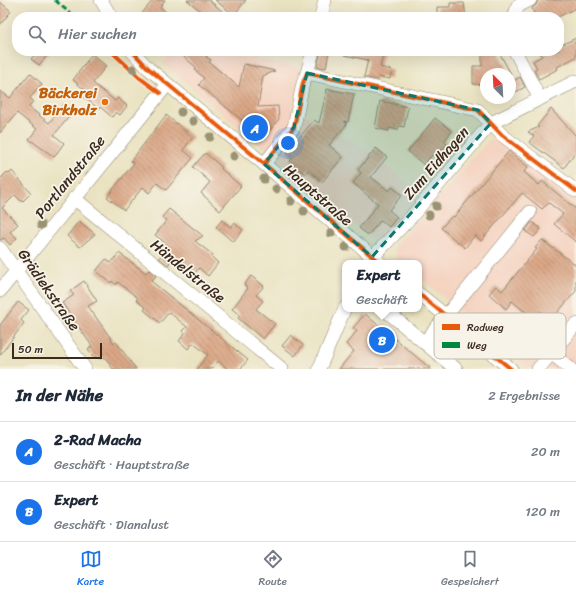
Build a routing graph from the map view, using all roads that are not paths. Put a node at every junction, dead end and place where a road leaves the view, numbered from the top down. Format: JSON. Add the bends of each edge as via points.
{"nodes":[{"id":1,"x":102,"y":0,"type":"edge"},
{"id":2,"x":325,"y":0,"type":"edge"},
{"id":3,"x":530,"y":0,"type":"edge"},
{"id":4,"x":108,"y":12,"type":"edge"},
{"id":5,"x":322,"y":12,"type":"edge"},
{"id":6,"x":516,"y":12,"type":"edge"},
{"id":7,"x":137,"y":56,"type":"edge"},
{"id":8,"x":311,"y":56,"type":"edge"},
{"id":9,"x":517,"y":56,"type":"edge"},
{"id":10,"x":307,"y":73,"type":"junction"},
{"id":11,"x":576,"y":81,"type":"edge"},
{"id":12,"x":167,"y":85,"type":"junction"},
{"id":13,"x":540,"y":99,"type":"junction"},
{"id":14,"x":491,"y":123,"type":"junction"},
{"id":15,"x":264,"y":164,"type":"junction"},
{"id":16,"x":576,"y":191,"type":"edge"},
{"id":17,"x":74,"y":198,"type":"junction"},
{"id":18,"x":530,"y":212,"type":"dead end"},
{"id":19,"x":0,"y":248,"type":"edge"},
{"id":20,"x":372,"y":260,"type":"edge"},
{"id":21,"x":374,"y":260,"type":"edge"},
{"id":22,"x":15,"y":271,"type":"junction"},
{"id":23,"x":0,"y":291,"type":"edge"},
{"id":24,"x":422,"y":296,"type":"edge"},
{"id":25,"x":343,"y":312,"type":"edge"},
{"id":26,"x":388,"y":312,"type":"edge"},
{"id":27,"x":442,"y":313,"type":"edge"},
{"id":28,"x":448,"y":313,"type":"edge"},
{"id":29,"x":576,"y":324,"type":"edge"},
{"id":30,"x":434,"y":331,"type":"edge"},
{"id":31,"x":566,"y":336,"type":"edge"},
{"id":32,"x":424,"y":343,"type":"junction"},
{"id":33,"x":434,"y":351,"type":"edge"},
{"id":34,"x":444,"y":359,"type":"edge"},
{"id":35,"x":499,"y":359,"type":"edge"},
{"id":36,"x":547,"y":359,"type":"edge"},
{"id":37,"x":559,"y":359,"type":"edge"},
{"id":38,"x":85,"y":369,"type":"edge"},
{"id":39,"x":282,"y":369,"type":"edge"},
{"id":40,"x":319,"y":369,"type":"edge"},
{"id":41,"x":456,"y":369,"type":"edge"},
{"id":42,"x":511,"y":369,"type":"edge"},
{"id":43,"x":538,"y":369,"type":"edge"},
{"id":44,"x":571,"y":369,"type":"edge"}],
"edges":[{"from":1,"to":4,"type":"street"},
{"from":2,"to":5,"type":"street"},
{"from":3,"to":6,"type":"street","via":[[518,6]]},
{"from":7,"to":12,"type":"street","name":"Hauptstraße"},
{"from":8,"to":10,"type":"street"},
{"from":9,"to":13,"type":"street"},
{"from":10,"to":14,"type":"street","via":[[478,110]]},
{"from":10,"to":15,"type":"street","via":[[294,127]]},
{"from":11,"to":13,"type":"street","name":"Zum Eidhagen"},
{"from":12,"to":15,"type":"street","name":"Hauptstraße"},
{"from":12,"to":17,"type":"street","name":"Portlandstraße"},
{"from":13,"to":14,"type":"street","name":"Zum Eidhagen"},
{"from":14,"to":16,"type":"street","via":[[502,135]]},
{"from":14,"to":21,"type":"street","name":"Zum Eidhagen"},
{"from":15,"to":20,"type":"street","name":"Hauptstraße"},
{"from":17,"to":22,"type":"street","name":"Portlandstraße"},
{"from":17,"to":39,"type":"street","name":"Händelstraße"},
{"from":18,"to":28,"type":"street"},
{"from":19,"to":22,"type":"street","name":"Grädiekstraße"},
{"from":22,"to":23,"type":"street","name":"Portlandstraße"},
{"from":22,"to":38,"type":"street","name":"Grädiekstraße"},
{"from":24,"to":27,"type":"street"},
{"from":25,"to":40,"type":"street"},
{"from":26,"to":32,"type":"street"},
{"from":29,"to":31,"type":"street"},
{"from":30,"to":32,"type":"street"},
{"from":32,"to":33,"type":"street"},
{"from":34,"to":41,"type":"street"},
{"from":35,"to":42,"type":"street"},
{"from":36,"to":43,"type":"street"},
{"from":37,"to":44,"type":"street"}]}
